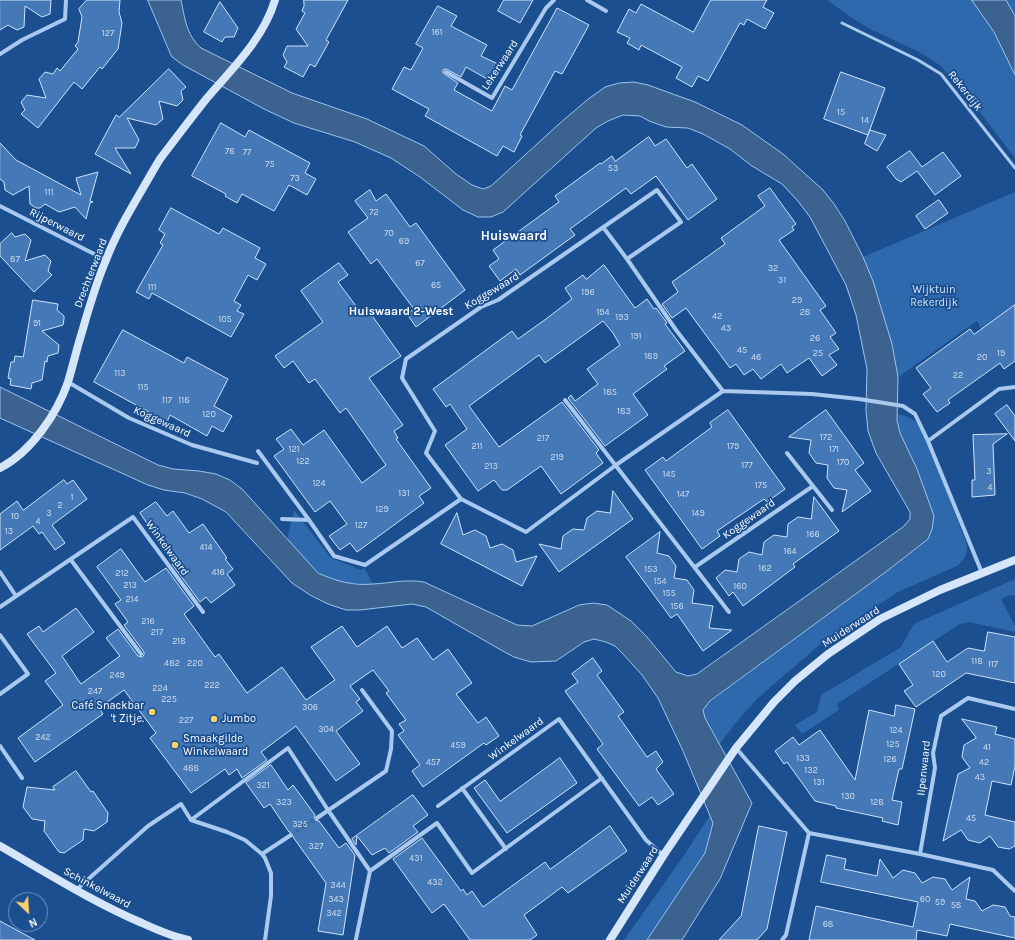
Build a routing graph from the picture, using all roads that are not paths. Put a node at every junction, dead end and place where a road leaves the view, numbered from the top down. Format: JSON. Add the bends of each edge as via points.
{"nodes":[{"id":1,"x":66,"y":0,"type":"edge"},
{"id":2,"x":275,"y":0,"type":"edge"},
{"id":3,"x":554,"y":0,"type":"edge"},
{"id":4,"x":587,"y":0,"type":"edge"},
{"id":5,"x":606,"y":11,"type":"dead end"},
{"id":6,"x":842,"y":23,"type":"dead end"},
{"id":7,"x":0,"y":54,"type":"edge"},
{"id":8,"x":446,"y":72,"type":"dead end"},
{"id":9,"x":1015,"y":168,"type":"edge"},
{"id":10,"x":0,"y":206,"type":"edge"},
{"id":11,"x":603,"y":227,"type":"junction"},
{"id":12,"x":627,"y":259,"type":"junction"},
{"id":13,"x":106,"y":260,"type":"junction"},
{"id":14,"x":68,"y":382,"type":"junction"},
{"id":15,"x":1015,"y":388,"type":"edge"},
{"id":16,"x":723,"y":391,"type":"junction"},
{"id":17,"x":565,"y":400,"type":"dead end"},
{"id":18,"x":928,"y":441,"type":"junction"},
{"id":19,"x":258,"y":452,"type":"dead end"},
{"id":20,"x":787,"y":453,"type":"dead end"},
{"id":21,"x":257,"y":463,"type":"dead end"},
{"id":22,"x":616,"y":465,"type":"junction"},
{"id":23,"x":0,"y":468,"type":"edge"},
{"id":24,"x":813,"y":486,"type":"junction"},
{"id":25,"x":461,"y":499,"type":"junction"},
{"id":26,"x":832,"y":510,"type":"dead end"},
{"id":27,"x":282,"y":519,"type":"dead end"},
{"id":28,"x":309,"y":520,"type":"junction"},
{"id":29,"x":71,"y":560,"type":"junction"},
{"id":30,"x":1015,"y":560,"type":"edge"},
{"id":31,"x":695,"y":567,"type":"junction"},
{"id":32,"x":0,"y":572,"type":"edge"},
{"id":33,"x":982,"y":573,"type":"junction"},
{"id":34,"x":16,"y":596,"type":"junction"},
{"id":35,"x":0,"y":607,"type":"edge"},
{"id":36,"x":203,"y":612,"type":"dead end"},
{"id":37,"x":729,"y":612,"type":"dead end"},
{"id":38,"x":0,"y":635,"type":"edge"},
{"id":39,"x":141,"y":654,"type":"dead end"},
{"id":40,"x":362,"y":690,"type":"dead end"},
{"id":41,"x":0,"y":694,"type":"edge"},
{"id":42,"x":1015,"y":709,"type":"edge"},
{"id":43,"x":0,"y":746,"type":"edge"},
{"id":44,"x":736,"y":748,"type":"junction"},
{"id":45,"x":22,"y":778,"type":"dead end"},
{"id":46,"x":602,"y":778,"type":"junction"},
{"id":47,"x":462,"y":788,"type":"junction"},
{"id":48,"x":438,"y":806,"type":"dead end"},
{"id":49,"x":328,"y":810,"type":"junction"},
{"id":50,"x":317,"y":818,"type":"tunnel mouth"},
{"id":51,"x":190,"y":820,"type":"junction"},
{"id":52,"x":809,"y":833,"type":"junction"},
{"id":53,"x":291,"y":834,"type":"tunnel mouth"},
{"id":54,"x":0,"y":846,"type":"edge"},
{"id":55,"x":506,"y":848,"type":"junction"},
{"id":56,"x":262,"y":854,"type":"junction"},
{"id":57,"x":920,"y":854,"type":"junction"},
{"id":58,"x":663,"y":856,"type":"junction"},
{"id":59,"x":370,"y":871,"type":"junction"},
{"id":60,"x":76,"y":890,"type":"junction"},
{"id":61,"x":1015,"y":891,"type":"edge"},
{"id":62,"x":173,"y":938,"type":"edge"},
{"id":63,"x":356,"y":939,"type":"edge"},
{"id":64,"x":188,"y":940,"type":"edge"},
{"id":65,"x":265,"y":940,"type":"edge"},
{"id":66,"x":610,"y":940,"type":"edge"},
{"id":67,"x":782,"y":940,"type":"edge"}],
"edges":[{"from":1,"to":7,"type":"street","via":[[65,19]]},
{"from":2,"to":13,"type":"street","name":"Drechterwaard","via":[[255,40],[160,159]]},
{"from":3,"to":8,"type":"street","name":"Lekerwaard","via":[[546,8],[492,98]]},
{"from":4,"to":5,"type":"street"},
{"from":6,"to":9,"type":"lane","name":"Rekerdijk","via":[[941,74]]},
{"from":10,"to":13,"type":"street","name":"Rijperwaard"},
{"from":11,"to":12,"type":"street"},
{"from":11,"to":12,"type":"street","name":"Koggewaard","via":[[657,190],[681,222]]},
{"from":11,"to":25,"type":"street","name":"Koggewaard","via":[[406,360],[402,378],[435,431],[426,453]]},
{"from":12,"to":16,"type":"street","via":[[676,330]]},
{"from":13,"to":14,"type":"street","name":"Drechterwaard"},
{"from":14,"to":21,"type":"street","name":"Koggewaard","via":[[129,418],[192,445]]},
{"from":14,"to":23,"type":"street","name":"Drechterwaard","via":[[55,409],[36,438],[28,448]]},
{"from":15,"to":18,"type":"street","via":[[999,389]]},
{"from":16,"to":18,"type":"street","via":[[812,394],[903,406],[915,414]]},
{"from":16,"to":22,"type":"street","name":"Koggewaard"},
{"from":17,"to":22,"type":"street"},
{"from":18,"to":33,"type":"street"},
{"from":19,"to":28,"type":"street"},
{"from":20,"to":24,"type":"street"},
{"from":22,"to":25,"type":"street","name":"Koggewaard","via":[[526,532]]},
{"from":22,"to":31,"type":"street"},
{"from":24,"to":26,"type":"street"},
{"from":24,"to":31,"type":"street","name":"Koggewaard"},
{"from":25,"to":28,"type":"street","via":[[365,565],[334,556]]},
{"from":27,"to":28,"type":"street"},
{"from":29,"to":34,"type":"street","name":"Winkelwaard"},
{"from":29,"to":36,"type":"street","name":"Winkelwaard","via":[[133,517]]},
{"from":29,"to":39,"type":"street"},
{"from":30,"to":33,"type":"street","name":"Muiderwaard"},
{"from":31,"to":37,"type":"street"},
{"from":32,"to":34,"type":"street"},
{"from":33,"to":44,"type":"street","name":"Muiderwaard","via":[[880,619],[828,654],[774,702]]},
{"from":34,"to":35,"type":"street","name":"Winkelwaard"},
{"from":38,"to":41,"type":"street","via":[[28,674]]},
{"from":40,"to":49,"type":"street","via":[[392,731],[386,771]]},
{"from":42,"to":57,"type":"street","name":"Ilpenwaard","via":[[968,698],[941,716],[933,753],[935,768]]},
{"from":43,"to":45,"type":"street"},
{"from":44,"to":52,"type":"street"},
{"from":44,"to":58,"type":"street","name":"Muiderwaard"},
{"from":46,"to":47,"type":"street","name":"Winkelwaard","via":[[559,719]]},
{"from":46,"to":55,"type":"street"},
{"from":46,"to":58,"type":"street","name":"Winkelwaard","via":[[646,840]]},
{"from":47,"to":48,"type":"street","name":"Winkelwaard"},
{"from":47,"to":55,"type":"street"},
{"from":49,"to":50,"type":"street"},
{"from":49,"to":51,"type":"street","via":[[288,748]]},
{"from":49,"to":59,"type":"street"},
{"from":51,"to":56,"type":"street","via":[[245,840]]},
{"from":51,"to":60,"type":"street","via":[[181,804],[148,826]]},
{"from":52,"to":57,"type":"street"},
{"from":52,"to":67,"type":"street","via":[[786,935]]},
{"from":53,"to":56,"type":"street"},
{"from":54,"to":60,"type":"street","name":"Schinkelwaard"},
{"from":55,"to":59,"type":"street","via":[[472,873],[437,823]]},
{"from":56,"to":65,"type":"street","via":[[271,873],[271,896]]},
{"from":57,"to":61,"type":"street","via":[[993,870]]},
{"from":58,"to":66,"type":"street","name":"Muiderwaard"},
{"from":59,"to":63,"type":"street"},
{"from":60,"to":62,"type":"street","name":"Schinkelwaard"},
{"from":62,"to":64,"type":"street","name":"Schinkelwaard"}]}
